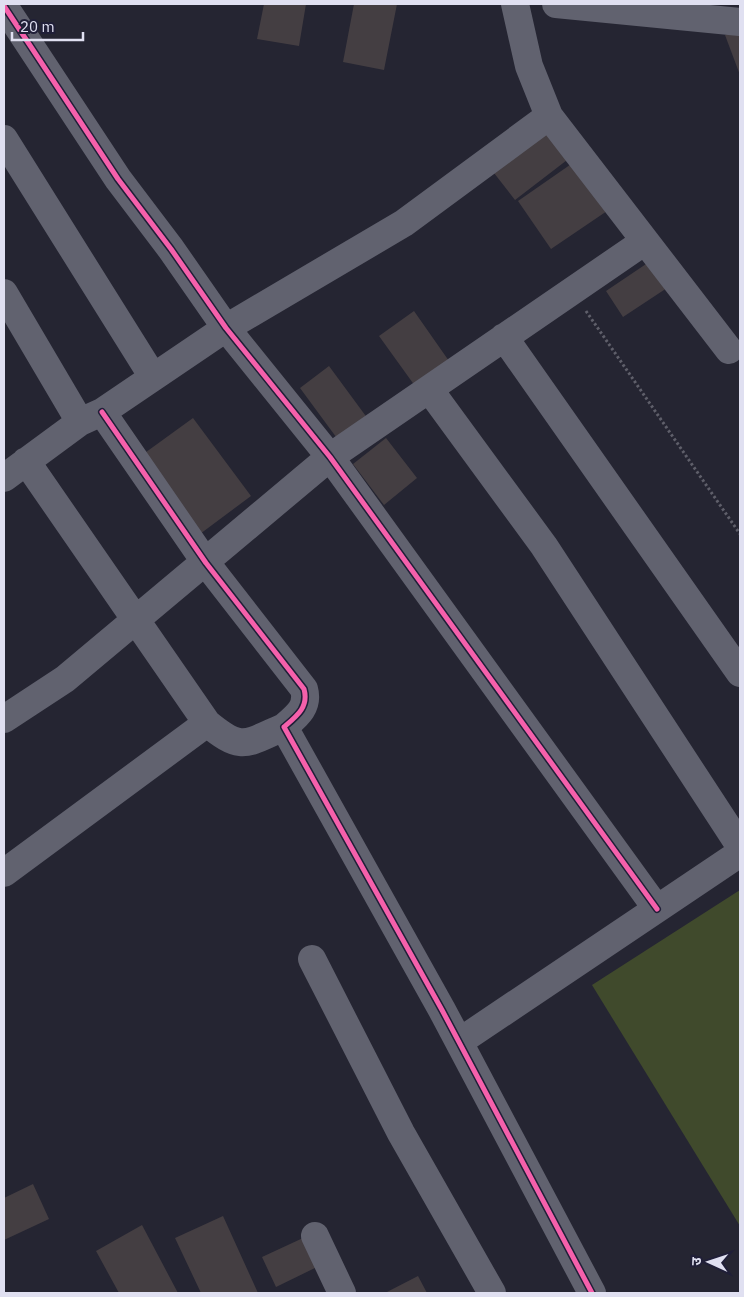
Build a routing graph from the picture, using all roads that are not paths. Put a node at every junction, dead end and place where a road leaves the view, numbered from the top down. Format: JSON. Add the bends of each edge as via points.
{"nodes":[{"id":1,"x":515,"y":4,"type":"edge"},
{"id":2,"x":556,"y":4,"type":"edge"},
{"id":3,"x":4,"y":6,"type":"edge"},
{"id":4,"x":740,"y":22,"type":"edge"},
{"id":5,"x":549,"y":116,"type":"junction"},
{"id":6,"x":4,"y":139,"type":"edge"},
{"id":7,"x":645,"y":242,"type":"junction"},
{"id":8,"x":4,"y":292,"type":"edge"},
{"id":9,"x":226,"y":328,"type":"junction"},
{"id":10,"x":504,"y":337,"type":"junction"},
{"id":11,"x":729,"y":350,"type":"dead end"},
{"id":12,"x":153,"y":377,"type":"junction"},
{"id":13,"x":429,"y":389,"type":"junction"},
{"id":14,"x":91,"y":417,"type":"junction"},
{"id":15,"x":330,"y":457,"type":"junction"},
{"id":16,"x":26,"y":461,"type":"junction"},
{"id":17,"x":4,"y":478,"type":"edge"},
{"id":18,"x":206,"y":563,"type":"junction"},
{"id":19,"x":136,"y":620,"type":"junction"},
{"id":20,"x":740,"y":673,"type":"edge"},
{"id":21,"x":4,"y":719,"type":"edge"},
{"id":22,"x":207,"y":723,"type":"junction"},
{"id":23,"x":284,"y":726,"type":"junction"},
{"id":24,"x":740,"y":846,"type":"edge"},
{"id":25,"x":740,"y":854,"type":"edge"},
{"id":26,"x":4,"y":873,"type":"edge"},
{"id":27,"x":657,"y":909,"type":"junction"},
{"id":28,"x":312,"y":959,"type":"dead end"},
{"id":29,"x":459,"y":1042,"type":"junction"},
{"id":30,"x":315,"y":1236,"type":"dead end"},
{"id":31,"x":342,"y":1293,"type":"edge"},
{"id":32,"x":492,"y":1293,"type":"edge"},
{"id":33,"x":592,"y":1293,"type":"edge"}],
"edges":[{"from":1,"to":5,"type":"street","via":[[529,66]]},
{"from":2,"to":4,"type":"street"},
{"from":3,"to":9,"type":"street","via":[[113,172]]},
{"from":5,"to":7,"type":"street"},
{"from":5,"to":9,"type":"street","via":[[404,222]]},
{"from":6,"to":12,"type":"street"},
{"from":7,"to":10,"type":"street"},
{"from":7,"to":11,"type":"street"},
{"from":8,"to":14,"type":"street"},
{"from":9,"to":12,"type":"street"},
{"from":9,"to":15,"type":"street"},
{"from":10,"to":13,"type":"street"},
{"from":10,"to":20,"type":"street"},
{"from":12,"to":14,"type":"street"},
{"from":13,"to":15,"type":"street"},
{"from":13,"to":24,"type":"street","via":[[544,546]]},
{"from":14,"to":16,"type":"street"},
{"from":14,"to":18,"type":"street"},
{"from":15,"to":18,"type":"street"},
{"from":15,"to":27,"type":"street"},
{"from":16,"to":17,"type":"street"},
{"from":16,"to":19,"type":"street"},
{"from":18,"to":19,"type":"street"},
{"from":18,"to":23,"type":"street","via":[[304,689],[304,707]]},
{"from":19,"to":21,"type":"street","via":[[65,679]]},
{"from":19,"to":22,"type":"street"},
{"from":22,"to":23,"type":"street","via":[[238,744]]},
{"from":22,"to":26,"type":"street"},
{"from":23,"to":29,"type":"street"},
{"from":25,"to":27,"type":"street"},
{"from":27,"to":29,"type":"street"},
{"from":28,"to":32,"type":"street","via":[[401,1133]]},
{"from":29,"to":33,"type":"street"},
{"from":30,"to":31,"type":"street"}]}
